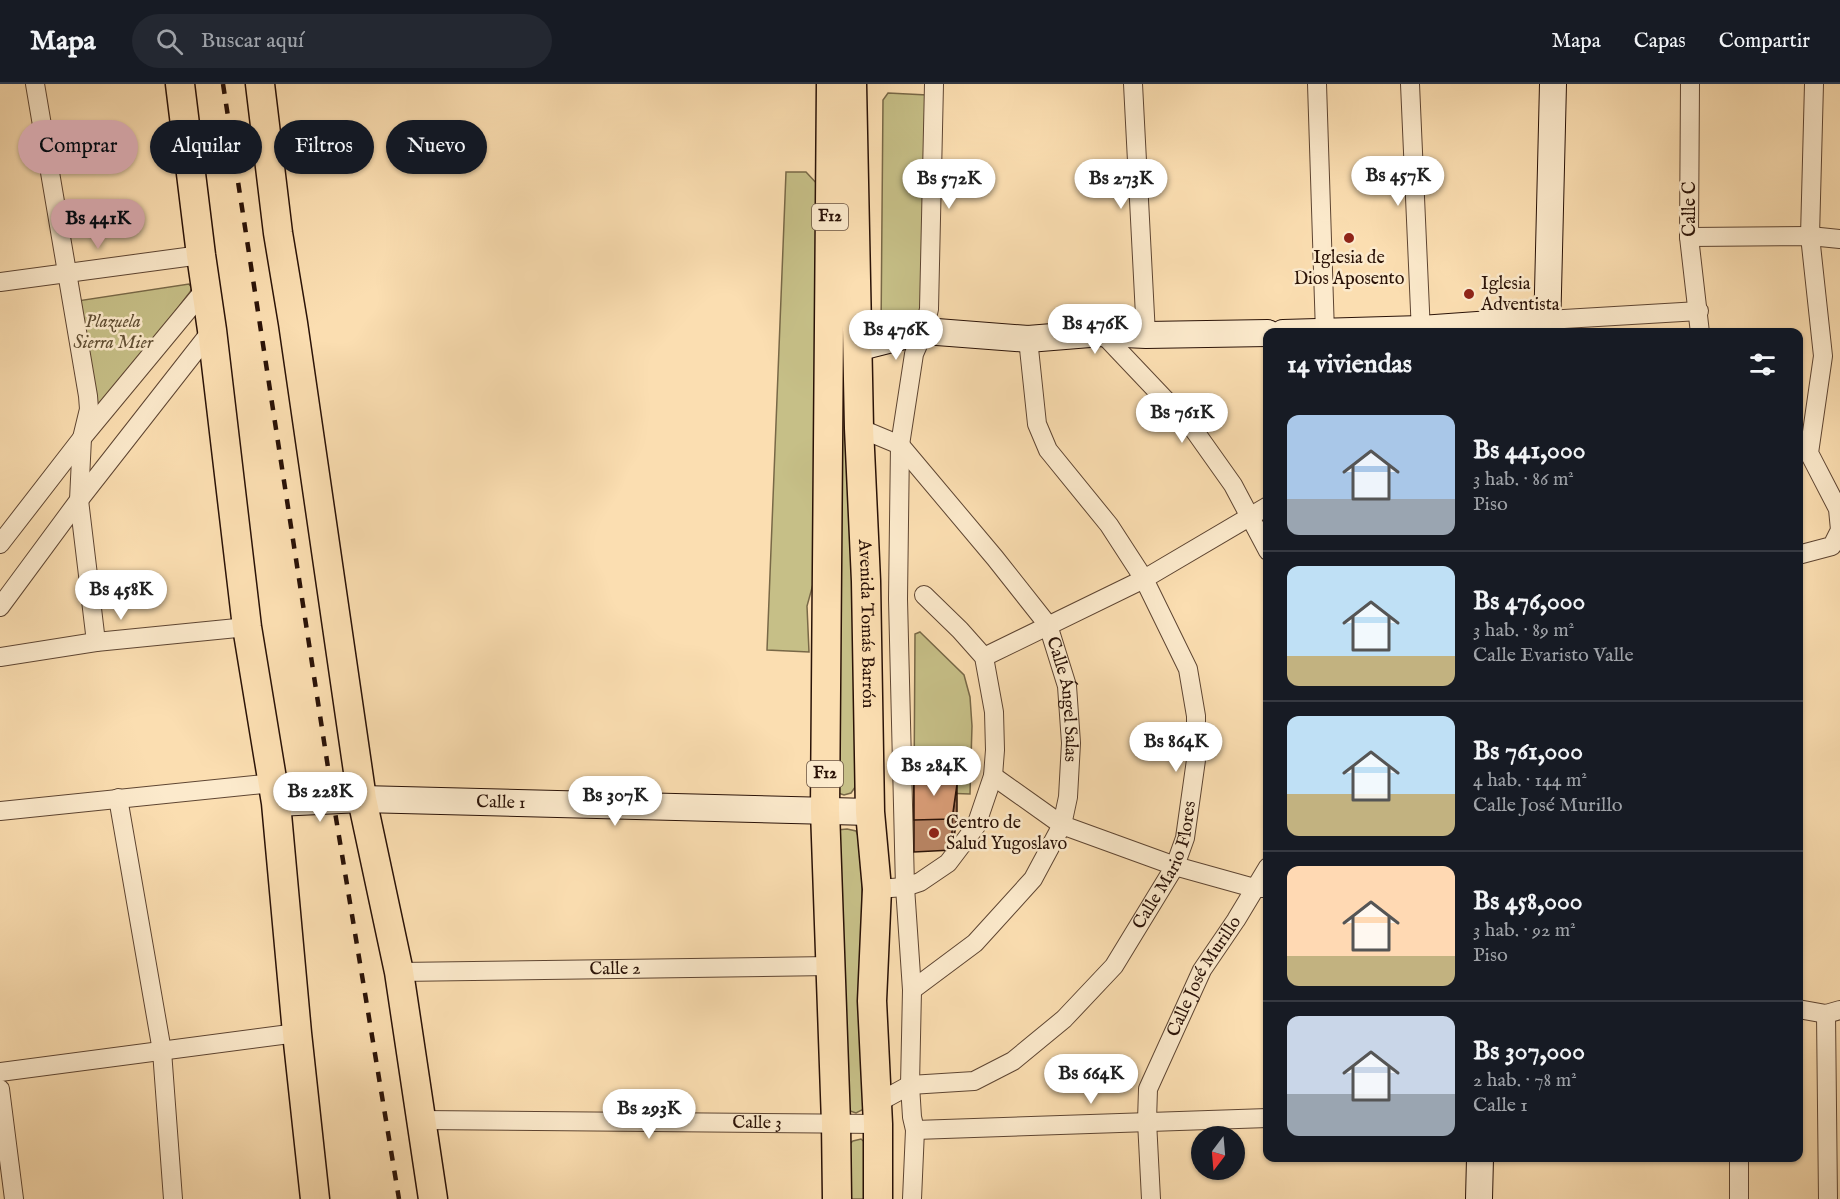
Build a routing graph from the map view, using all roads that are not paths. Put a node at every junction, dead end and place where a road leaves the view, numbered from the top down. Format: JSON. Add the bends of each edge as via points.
{"nodes":[{"id":1,"x":35,"y":84,"type":"edge"},
{"id":2,"x":180,"y":84,"type":"edge"},
{"id":3,"x":260,"y":84,"type":"edge"},
{"id":4,"x":831,"y":84,"type":"edge"},
{"id":5,"x":852,"y":84,"type":"edge"},
{"id":6,"x":934,"y":84,"type":"edge"},
{"id":7,"x":1133,"y":84,"type":"edge"},
{"id":8,"x":1317,"y":84,"type":"edge"},
{"id":9,"x":1410,"y":84,"type":"edge"},
{"id":10,"x":1553,"y":84,"type":"edge"},
{"id":11,"x":1690,"y":84,"type":"edge"},
{"id":12,"x":1814,"y":84,"type":"edge"},
{"id":13,"x":1810,"y":236,"type":"junction"},
{"id":14,"x":1689,"y":237,"type":"junction"},
{"id":15,"x":1840,"y":239,"type":"edge"},
{"id":16,"x":201,"y":255,"type":"junction"},
{"id":17,"x":67,"y":272,"type":"junction"},
{"id":18,"x":0,"y":282,"type":"edge"},
{"id":19,"x":207,"y":286,"type":"junction"},
{"id":20,"x":1699,"y":311,"type":"junction"},
{"id":21,"x":1547,"y":326,"type":"edge"},
{"id":22,"x":1325,"y":328,"type":"edge"},
{"id":23,"x":1421,"y":328,"type":"edge"},
{"id":24,"x":1497,"y":328,"type":"edge"},
{"id":25,"x":1700,"y":328,"type":"edge"},
{"id":26,"x":212,"y":330,"type":"junction"},
{"id":27,"x":924,"y":331,"type":"junction"},
{"id":28,"x":1102,"y":333,"type":"junction"},
{"id":29,"x":1263,"y":333,"type":"edge"},
{"id":30,"x":1146,"y":335,"type":"junction"},
{"id":31,"x":1028,"y":339,"type":"junction"},
{"id":32,"x":843,"y":349,"type":"junction"},
{"id":33,"x":1832,"y":357,"type":"edge"},
{"id":34,"x":859,"y":428,"type":"junction"},
{"id":35,"x":82,"y":438,"type":"junction"},
{"id":36,"x":900,"y":445,"type":"junction"},
{"id":37,"x":79,"y":500,"type":"junction"},
{"id":38,"x":1263,"y":509,"type":"edge"},
{"id":39,"x":1250,"y":517,"type":"junction"},
{"id":40,"x":1263,"y":542,"type":"edge"},
{"id":41,"x":0,"y":544,"type":"edge"},
{"id":42,"x":1803,"y":554,"type":"edge"},
{"id":43,"x":1144,"y":579,"type":"junction"},
{"id":44,"x":924,"y":595,"type":"dead end"},
{"id":45,"x":0,"y":607,"type":"edge"},
{"id":46,"x":1048,"y":625,"type":"junction"},
{"id":47,"x":247,"y":627,"type":"junction"},
{"id":48,"x":96,"y":642,"type":"junction"},
{"id":49,"x":0,"y":657,"type":"edge"},
{"id":50,"x":984,"y":657,"type":"junction"},
{"id":51,"x":993,"y":776,"type":"junction"},
{"id":52,"x":275,"y":793,"type":"junction"},
{"id":53,"x":118,"y":798,"type":"junction"},
{"id":54,"x":362,"y":799,"type":"junction"},
{"id":55,"x":825,"y":810,"type":"junction"},
{"id":56,"x":0,"y":811,"type":"edge"},
{"id":57,"x":870,"y":812,"type":"junction"},
{"id":58,"x":1062,"y":825,"type":"junction"},
{"id":59,"x":1175,"y":866,"type":"junction"},
{"id":60,"x":905,"y":887,"type":"junction"},
{"id":61,"x":1261,"y":888,"type":"edge"},
{"id":62,"x":877,"y":889,"type":"junction"},
{"id":63,"x":830,"y":966,"type":"junction"},
{"id":64,"x":399,"y":972,"type":"junction"},
{"id":65,"x":912,"y":990,"type":"junction"},
{"id":66,"x":1803,"y":1009,"type":"edge"},
{"id":67,"x":1833,"y":1012,"type":"edge"},
{"id":68,"x":297,"y":1033,"type":"junction"},
{"id":69,"x":162,"y":1051,"type":"junction"},
{"id":70,"x":0,"y":1072,"type":"edge"},
{"id":71,"x":910,"y":1085,"type":"junction"},
{"id":72,"x":0,"y":1089,"type":"edge"},
{"id":73,"x":877,"y":1113,"type":"junction"},
{"id":74,"x":1263,"y":1118,"type":"edge"},
{"id":75,"x":421,"y":1120,"type":"junction"},
{"id":76,"x":1147,"y":1121,"type":"junction"},
{"id":77,"x":836,"y":1123,"type":"junction"},
{"id":78,"x":915,"y":1130,"type":"junction"},
{"id":79,"x":1480,"y":1162,"type":"edge"},
{"id":80,"x":1739,"y":1162,"type":"edge"},
{"id":81,"x":4,"y":1167,"type":"edge"},
{"id":82,"x":14,"y":1199,"type":"edge"},
{"id":83,"x":173,"y":1199,"type":"edge"},
{"id":84,"x":315,"y":1199,"type":"edge"},
{"id":85,"x":433,"y":1199,"type":"edge"},
{"id":86,"x":837,"y":1199,"type":"edge"},
{"id":87,"x":879,"y":1199,"type":"edge"},
{"id":88,"x":912,"y":1199,"type":"edge"},
{"id":89,"x":1151,"y":1199,"type":"edge"},
{"id":90,"x":1479,"y":1199,"type":"edge"},
{"id":91,"x":1738,"y":1199,"type":"edge"},
{"id":92,"x":1828,"y":1199,"type":"edge"}],
"edges":[{"from":1,"to":17,"type":"street"},
{"from":2,"to":16,"type":"main road"},
{"from":3,"to":54,"type":"main road","via":[[278,233]]},
{"from":4,"to":32,"type":"main road","name":"Avenida Tomás Barrón","number":"F12"},
{"from":5,"to":32,"type":"main road","name":"Avenida Tomás Barrón","number":"F12"},
{"from":6,"to":27,"type":"street","via":[[929,309]]},
{"from":7,"to":30,"type":"street"},
{"from":8,"to":22,"type":"street"},
{"from":9,"to":23,"type":"street"},
{"from":10,"to":21,"type":"street"},
{"from":11,"to":14,"type":"street","name":"Calle C"},
{"from":12,"to":13,"type":"street"},
{"from":13,"to":14,"type":"street"},
{"from":13,"to":15,"type":"street"},
{"from":13,"to":33,"type":"street"},
{"from":14,"to":20,"type":"street","name":"Calle C"},
{"from":16,"to":17,"type":"street"},
{"from":16,"to":19,"type":"main road"},
{"from":17,"to":18,"type":"street"},
{"from":17,"to":35,"type":"street","via":[[88,396]]},
{"from":19,"to":26,"type":"main road"},
{"from":19,"to":35,"type":"street"},
{"from":20,"to":21,"type":"street"},
{"from":20,"to":25,"type":"street","name":"Calle C"},
{"from":21,"to":24,"type":"street"},
{"from":26,"to":37,"type":"street"},
{"from":26,"to":47,"type":"main road"},
{"from":27,"to":31,"type":"street"},
{"from":27,"to":32,"type":"street"},
{"from":27,"to":36,"type":"street","via":[[914,354]]},
{"from":28,"to":30,"type":"street"},
{"from":28,"to":31,"type":"street"},
{"from":28,"to":39,"type":"street","via":[[1194,430]]},
{"from":29,"to":30,"type":"street"},
{"from":31,"to":43,"type":"street","name":"Calle Mario Flores","via":[[1037,424],[1048,450],[1109,525]]},
{"from":32,"to":34,"type":"main road","name":"Avenida Tomás Barrón","number":"F12"},
{"from":32,"to":55,"type":"main road","name":"Avenida Tomás Barrón","number":"F12"},
{"from":33,"to":42,"type":"street","via":[[1809,453],[1838,509],[1840,530],[1832,546]]},
{"from":34,"to":36,"type":"street","name":"Calle Ángel Salas"},
{"from":34,"to":57,"type":"main road","name":"Avenida Tomás Barrón","number":"F12"},
{"from":35,"to":37,"type":"street"},
{"from":35,"to":41,"type":"street"},
{"from":36,"to":46,"type":"street","name":"Calle Ángel Salas"},
{"from":36,"to":60,"type":"street","via":[[898,599]]},
{"from":37,"to":45,"type":"street"},
{"from":37,"to":48,"type":"street"},
{"from":38,"to":39,"type":"street"},
{"from":39,"to":40,"type":"street"},
{"from":39,"to":43,"type":"street"},
{"from":43,"to":46,"type":"street"},
{"from":43,"to":59,"type":"street","name":"Calle Mario Flores","via":[[1188,669],[1196,716],[1196,760],[1185,838]]},
{"from":44,"to":50,"type":"street"},
{"from":46,"to":50,"type":"street"},
{"from":46,"to":58,"type":"street","name":"Calle Ángel Salas","via":[[1067,686],[1071,743]]},
{"from":47,"to":48,"type":"street"},
{"from":47,"to":52,"type":"main road"},
{"from":48,"to":49,"type":"street"},
{"from":50,"to":51,"type":"street","via":[[994,712]]},
{"from":51,"to":58,"type":"street"},
{"from":51,"to":60,"type":"street","via":[[976,826],[948,863]]},
{"from":52,"to":53,"type":"street"},
{"from":52,"to":54,"type":"street","name":"Calle 1"},
{"from":52,"to":68,"type":"main road"},
{"from":53,"to":56,"type":"street"},
{"from":53,"to":69,"type":"street"},
{"from":54,"to":55,"type":"street","name":"Calle 1"},
{"from":54,"to":64,"type":"main road"},
{"from":55,"to":57,"type":"street","name":"Calle 1"},
{"from":55,"to":63,"type":"main road","name":"Avenida Tomás Barrón","number":"F12"},
{"from":57,"to":62,"type":"main road","name":"Avenida Tomás Barrón","number":"F12"},
{"from":58,"to":59,"type":"street"},
{"from":58,"to":65,"type":"street","name":"Calle Ángel Salas","via":[[1033,879],[975,944]]},
{"from":59,"to":61,"type":"street"},
{"from":59,"to":71,"type":"street","name":"Calle Mario Flores","via":[[1114,966],[1064,1019],[1013,1061],[974,1081]]},
{"from":60,"to":62,"type":"street"},
{"from":60,"to":65,"type":"street"},
{"from":61,"to":76,"type":"street","name":"Calle José Murillo","via":[[1202,970],[1148,1089]]},
{"from":62,"to":73,"type":"main road","name":"Avenida Tomás Barrón","number":"F12","via":[[872,1001]]},
{"from":63,"to":64,"type":"street","name":"Calle 2"},
{"from":63,"to":77,"type":"main road","name":"Avenida Tomás Barrón","number":"F12"},
{"from":64,"to":75,"type":"main road"},
{"from":65,"to":71,"type":"street"},
{"from":66,"to":67,"type":"street"},
{"from":67,"to":92,"type":"street"},
{"from":68,"to":69,"type":"street"},
{"from":68,"to":84,"type":"main road"},
{"from":69,"to":70,"type":"street"},
{"from":69,"to":83,"type":"street"},
{"from":71,"to":73,"type":"street","name":"Calle Mario Flores"},
{"from":71,"to":78,"type":"street"},
{"from":72,"to":81,"type":"street"},
{"from":73,"to":77,"type":"street","name":"Calle 3"},
{"from":73,"to":87,"type":"main road","name":"Avenida Tomás Barrón","number":"F12"},
{"from":74,"to":76,"type":"street"},
{"from":75,"to":77,"type":"street","name":"Calle 3"},
{"from":75,"to":85,"type":"main road"},
{"from":76,"to":78,"type":"street"},
{"from":76,"to":89,"type":"street","name":"Calle José Murillo"},
{"from":77,"to":86,"type":"main road","name":"Avenida Tomás Barrón","number":"F12"},
{"from":78,"to":88,"type":"street"},
{"from":79,"to":90,"type":"street"},
{"from":80,"to":91,"type":"street"},
{"from":81,"to":82,"type":"street"}]}
